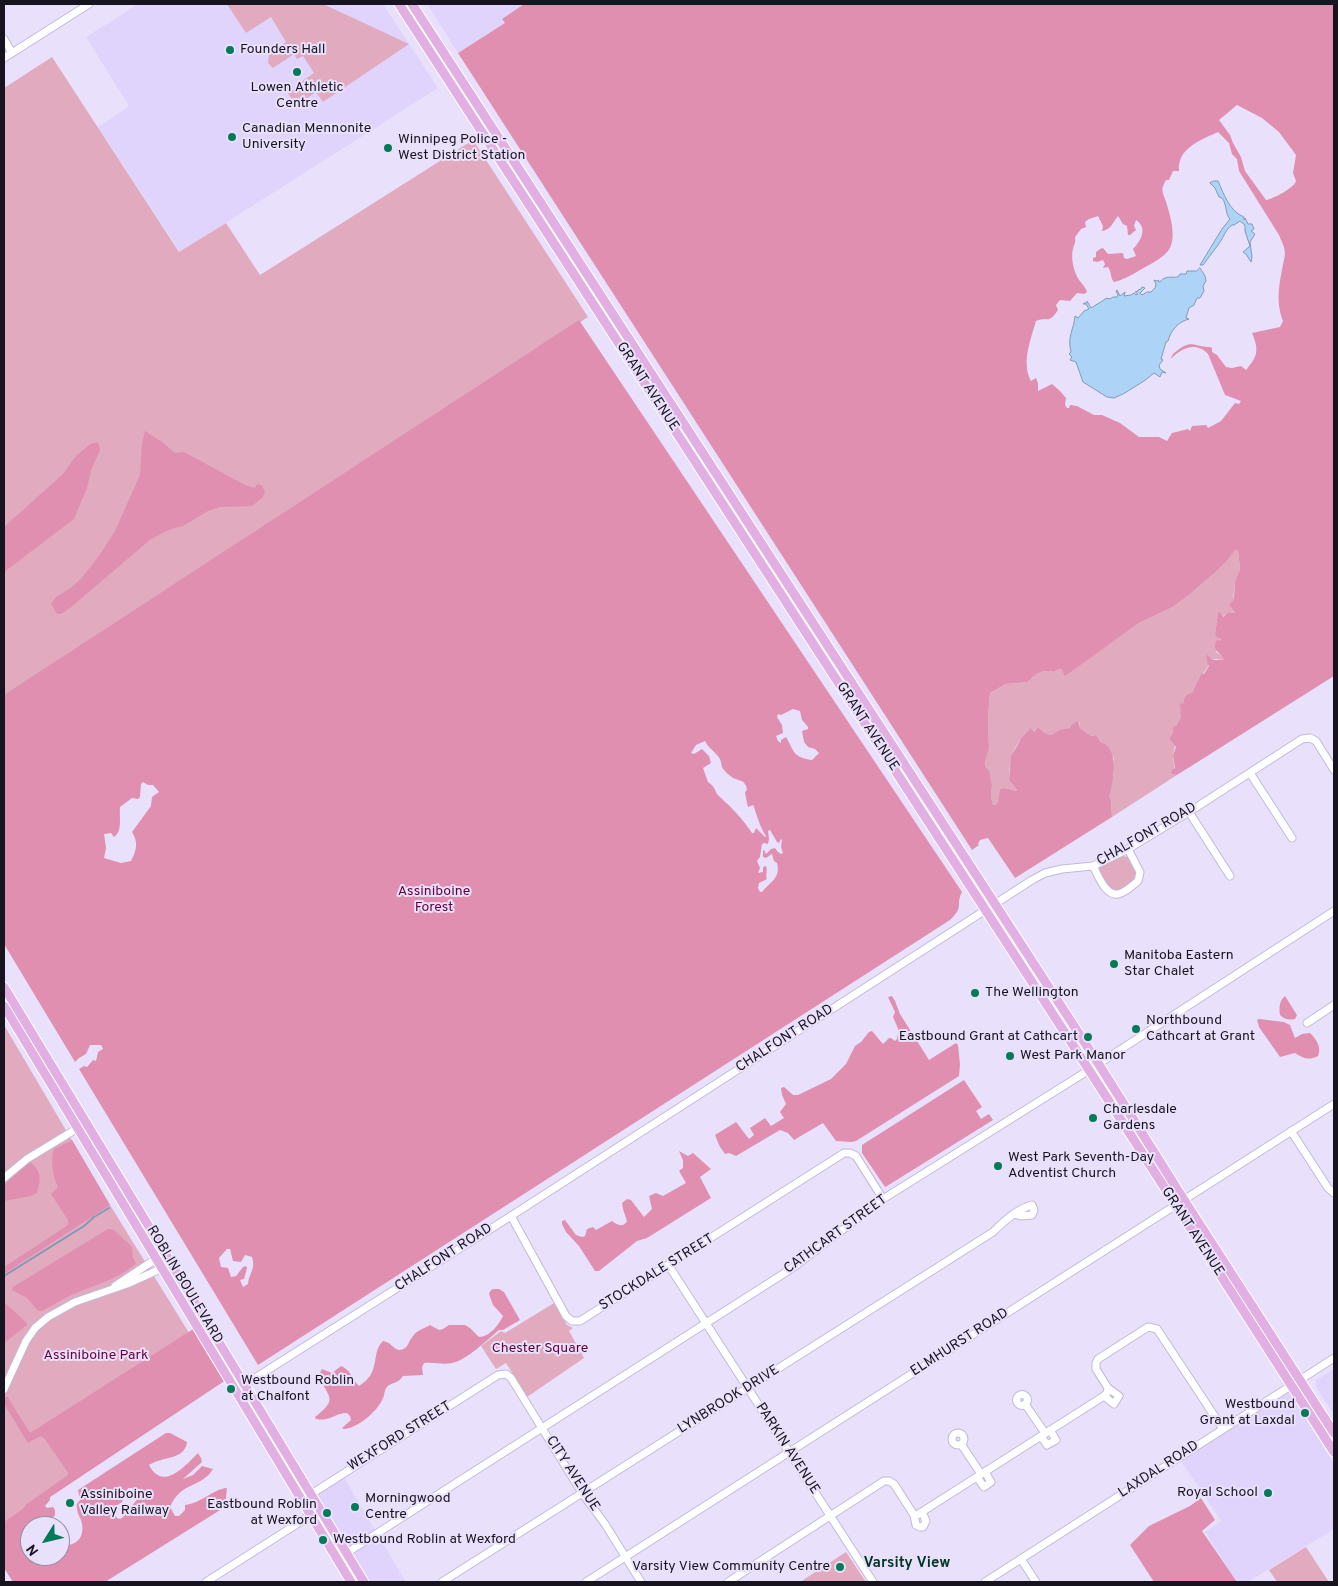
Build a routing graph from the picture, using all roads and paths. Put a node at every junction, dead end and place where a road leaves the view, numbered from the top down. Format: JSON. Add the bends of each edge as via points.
{"nodes":[{"id":1,"x":89,"y":4,"type":"edge"},
{"id":2,"x":399,"y":4,"type":"edge"},
{"id":3,"x":412,"y":4,"type":"edge"},
{"id":4,"x":4,"y":39,"type":"edge"},
{"id":5,"x":12,"y":53,"type":"junction"},
{"id":6,"x":4,"y":58,"type":"edge"},
{"id":7,"x":1334,"y":770,"type":"edge"},
{"id":8,"x":1250,"y":773,"type":"junction"},
{"id":9,"x":1189,"y":812,"type":"junction"},
{"id":10,"x":1292,"y":838,"type":"dead end"},
{"id":11,"x":1128,"y":849,"type":"junction"},
{"id":12,"x":1093,"y":866,"type":"junction"},
{"id":13,"x":1230,"y":876,"type":"dead end"},
{"id":14,"x":995,"y":904,"type":"junction"},
{"id":15,"x":986,"y":910,"type":"junction"},
{"id":16,"x":1334,"y":911,"type":"edge"},
{"id":17,"x":4,"y":987,"type":"edge"},
{"id":18,"x":1334,"y":1005,"type":"edge"},
{"id":19,"x":4,"y":1006,"type":"edge"},
{"id":20,"x":1306,"y":1023,"type":"dead end"},
{"id":21,"x":1098,"y":1063,"type":"junction"},
{"id":22,"x":1089,"y":1070,"type":"junction"},
{"id":23,"x":1334,"y":1104,"type":"edge"},
{"id":24,"x":82,"y":1125,"type":"junction"},
{"id":25,"x":1291,"y":1131,"type":"junction"},
{"id":26,"x":4,"y":1178,"type":"edge"},
{"id":27,"x":1334,"y":1193,"type":"edge"},
{"id":28,"x":883,"y":1199,"type":"junction"},
{"id":29,"x":1184,"y":1200,"type":"junction"},
{"id":30,"x":1175,"y":1205,"type":"junction"},
{"id":31,"x":1014,"y":1214,"type":"dead end"},
{"id":32,"x":510,"y":1216,"type":"junction"},
{"id":33,"x":165,"y":1253,"type":"junction"},
{"id":34,"x":156,"y":1258,"type":"junction"},
{"id":35,"x":170,"y":1261,"type":"junction"},
{"id":36,"x":669,"y":1266,"type":"junction"},
{"id":37,"x":162,"y":1267,"type":"junction"},
{"id":38,"x":110,"y":1289,"type":"junction"},
{"id":39,"x":1247,"y":1298,"type":"junction"},
{"id":40,"x":1238,"y":1302,"type":"junction"},
{"id":41,"x":706,"y":1324,"type":"junction"},
{"id":42,"x":1334,"y":1358,"type":"edge"},
{"id":43,"x":498,"y":1375,"type":"joint"},
{"id":44,"x":1300,"y":1380,"type":"junction"},
{"id":45,"x":245,"y":1384,"type":"junction"},
{"id":46,"x":1292,"y":1385,"type":"junction"},
{"id":47,"x":747,"y":1388,"type":"junction"},
{"id":48,"x":1108,"y":1388,"type":"junction"},
{"id":49,"x":4,"y":1389,"type":"edge"},
{"id":50,"x":236,"y":1390,"type":"junction"},
{"id":51,"x":1104,"y":1396,"type":"junction"},
{"id":52,"x":1025,"y":1404,"type":"dead end"},
{"id":53,"x":542,"y":1427,"type":"junction"},
{"id":54,"x":1223,"y":1430,"type":"junction"},
{"id":55,"x":1334,"y":1432,"type":"edge"},
{"id":56,"x":1045,"y":1433,"type":"junction"},
{"id":57,"x":961,"y":1444,"type":"dead end"},
{"id":58,"x":1334,"y":1452,"type":"edge"},
{"id":59,"x":790,"y":1453,"type":"junction"},
{"id":60,"x":981,"y":1474,"type":"junction"},
{"id":61,"x":582,"y":1493,"type":"junction"},
{"id":62,"x":310,"y":1495,"type":"junction"},
{"id":63,"x":302,"y":1500,"type":"junction"},
{"id":64,"x":922,"y":1512,"type":"junction"},
{"id":65,"x":310,"y":1515,"type":"junction"},
{"id":66,"x":914,"y":1515,"type":"junction"},
{"id":67,"x":830,"y":1516,"type":"junction"},
{"id":68,"x":346,"y":1554,"type":"junction"},
{"id":69,"x":626,"y":1557,"type":"junction"},
{"id":70,"x":338,"y":1559,"type":"junction"},
{"id":71,"x":1021,"y":1559,"type":"junction"},
{"id":72,"x":206,"y":1582,"type":"edge"},
{"id":73,"x":351,"y":1582,"type":"edge"},
{"id":74,"x":364,"y":1582,"type":"edge"},
{"id":75,"x":442,"y":1582,"type":"edge"},
{"id":76,"x":586,"y":1582,"type":"edge"},
{"id":77,"x":641,"y":1582,"type":"edge"},
{"id":78,"x":728,"y":1582,"type":"edge"},
{"id":79,"x":872,"y":1582,"type":"edge"},
{"id":80,"x":985,"y":1582,"type":"edge"},
{"id":81,"x":1036,"y":1582,"type":"edge"}],
"edges":[{"from":1,"to":5,"type":"street"},
{"from":2,"to":15,"type":"main road","name":"GRANT AVENUE"},
{"from":3,"to":14,"type":"main road","name":"GRANT AVENUE"},
{"from":4,"to":5,"type":"street"},
{"from":5,"to":6,"type":"street"},
{"from":7,"to":8,"type":"street","name":"CHALFONT ROAD","via":[[1316,741],[1310,738],[1302,739]]},
{"from":8,"to":9,"type":"street","name":"CHALFONT ROAD"},
{"from":8,"to":10,"type":"street"},
{"from":9,"to":11,"type":"street","name":"CHALFONT ROAD"},
{"from":9,"to":13,"type":"street"},
{"from":11,"to":12,"type":"street","name":"CHALFONT ROAD"},
{"from":11,"to":12,"type":"street","via":[[1140,872],[1138,881],[1119,894],[1106,889]]},
{"from":12,"to":14,"type":"street","name":"CHALFONT ROAD","via":[[1045,873]]},
{"from":14,"to":15,"type":"street","name":"CHALFONT ROAD"},
{"from":14,"to":21,"type":"main road","name":"GRANT AVENUE"},
{"from":15,"to":22,"type":"main road","name":"GRANT AVENUE"},
{"from":15,"to":32,"type":"street","name":"CHALFONT ROAD"},
{"from":16,"to":21,"type":"street","name":"CATHCART STREET"},
{"from":17,"to":24,"type":"main road","name":"ROBLIN BOULEVARD"},
{"from":18,"to":20,"type":"street"},
{"from":19,"to":24,"type":"main road","name":"ROBLIN BOULEVARD"},
{"from":21,"to":22,"type":"street","name":"CATHCART STREET"},
{"from":21,"to":29,"type":"main road","name":"GRANT AVENUE"},
{"from":22,"to":28,"type":"street","name":"CATHCART STREET"},
{"from":22,"to":30,"type":"main road","name":"GRANT AVENUE"},
{"from":23,"to":25,"type":"street","name":"ELMHURST ROAD"},
{"from":24,"to":26,"type":"street","via":[[27,1159]]},
{"from":24,"to":33,"type":"main road","name":"ROBLIN BOULEVARD"},
{"from":24,"to":34,"type":"main road","name":"ROBLIN BOULEVARD"},
{"from":25,"to":27,"type":"street"},
{"from":25,"to":29,"type":"street","name":"ELMHURST ROAD"},
{"from":28,"to":36,"type":"street","name":"STOCKDALE STREET","via":[[856,1156],[844,1153]]},
{"from":28,"to":41,"type":"street","name":"CATHCART STREET","via":[[794,1267]]},
{"from":29,"to":30,"type":"street","name":"ELMHURST ROAD"},
{"from":29,"to":39,"type":"main road","name":"GRANT AVENUE"},
{"from":30,"to":40,"type":"main road","name":"GRANT AVENUE"},
{"from":30,"to":59,"type":"street","name":"ELMHURST ROAD"},
{"from":31,"to":47,"type":"street","name":"LYNBROOK DRIVE","via":[[993,1232]]},
{"from":32,"to":36,"type":"street","name":"STOCKDALE STREET","via":[[566,1316],[572,1321],[580,1321]]},
{"from":32,"to":45,"type":"street","name":"CHALFONT ROAD"},
{"from":33,"to":34,"type":"street"},
{"from":33,"to":35,"type":"main road","name":"ROBLIN BOULEVARD"},
{"from":34,"to":37,"type":"main road","name":"ROBLIN BOULEVARD"},
{"from":34,"to":38,"type":"street"},
{"from":35,"to":37,"type":"street"},
{"from":35,"to":45,"type":"main road","name":"ROBLIN BOULEVARD"},
{"from":36,"to":41,"type":"street","name":"PARKIN AVENUE"},
{"from":37,"to":38,"type":"street"},
{"from":37,"to":50,"type":"main road","name":"ROBLIN BOULEVARD"},
{"from":38,"to":49,"type":"street","via":[[57,1311],[35,1328],[22,1347]]},
{"from":39,"to":40,"type":"main road"},
{"from":39,"to":44,"type":"main road","name":"GRANT AVENUE"},
{"from":40,"to":46,"type":"main road","name":"GRANT AVENUE"},
{"from":41,"to":47,"type":"street","name":"PARKIN AVENUE"},
{"from":41,"to":53,"type":"street","name":"CATHCART STREET"},
{"from":42,"to":44,"type":"street","name":"LAXDAL ROAD"},
{"from":43,"to":53,"type":"street","name":"CITY AVENUE","via":[[506,1374],[511,1378]]},
{"from":43,"to":62,"type":"street","name":"WEXFORD STREET"},
{"from":44,"to":46,"type":"street","name":"LAXDAL ROAD"},
{"from":44,"to":55,"type":"main road","name":"GRANT AVENUE"},
{"from":45,"to":50,"type":"street","name":"CHALFONT ROAD"},
{"from":45,"to":62,"type":"main road","name":"ROBLIN BOULEVARD"},
{"from":46,"to":54,"type":"street","name":"LAXDAL ROAD"},
{"from":46,"to":58,"type":"main road","name":"GRANT AVENUE"},
{"from":47,"to":59,"type":"street","name":"PARKIN AVENUE"},
{"from":47,"to":61,"type":"street","name":"LYNBROOK DRIVE"},
{"from":48,"to":51,"type":"street"},
{"from":48,"to":51,"type":"street","via":[[1119,1396],[1114,1404]]},
{"from":48,"to":54,"type":"street","via":[[1096,1369],[1098,1360],[1148,1328],[1157,1329]]},
{"from":50,"to":63,"type":"main road","name":"ROBLIN BOULEVARD"},
{"from":51,"to":56,"type":"street"},
{"from":52,"to":56,"type":"street"},
{"from":53,"to":61,"type":"street","name":"CITY AVENUE"},
{"from":53,"to":68,"type":"street","name":"CATHCART STREET"},
{"from":54,"to":71,"type":"street","name":"LAXDAL ROAD"},
{"from":56,"to":60,"type":"street"},
{"from":57,"to":60,"type":"street"},
{"from":59,"to":67,"type":"street","name":"PARKIN AVENUE"},
{"from":59,"to":69,"type":"street","name":"ELMHURST ROAD"},
{"from":60,"to":64,"type":"street"},
{"from":61,"to":69,"type":"street","name":"CITY AVENUE"},
{"from":61,"to":75,"type":"street","name":"LYNBROOK DRIVE"},
{"from":62,"to":63,"type":"street","name":"WEXFORD STREET"},
{"from":62,"to":68,"type":"main road","name":"ROBLIN BOULEVARD"},
{"from":63,"to":65,"type":"main road","name":"ROBLIN BOULEVARD"},
{"from":64,"to":66,"type":"street"},
{"from":64,"to":66,"type":"street","via":[[926,1521],[923,1527],[916,1525]]},
{"from":65,"to":70,"type":"main road","name":"ROBLIN BOULEVARD"},
{"from":65,"to":72,"type":"street"},
{"from":66,"to":67,"type":"street","via":[[894,1484],[884,1481]]},
{"from":67,"to":78,"type":"street"},
{"from":67,"to":79,"type":"street","name":"PARKIN AVENUE"},
{"from":68,"to":70,"type":"street","name":"CATHCART STREET"},
{"from":68,"to":74,"type":"main road","name":"ROBLIN BOULEVARD"},
{"from":69,"to":76,"type":"street","name":"ELMHURST ROAD"},
{"from":69,"to":77,"type":"street","name":"CITY AVENUE"},
{"from":70,"to":73,"type":"main road","name":"ROBLIN BOULEVARD"},
{"from":71,"to":80,"type":"street","name":"LAXDAL ROAD"},
{"from":71,"to":81,"type":"street"}]}
